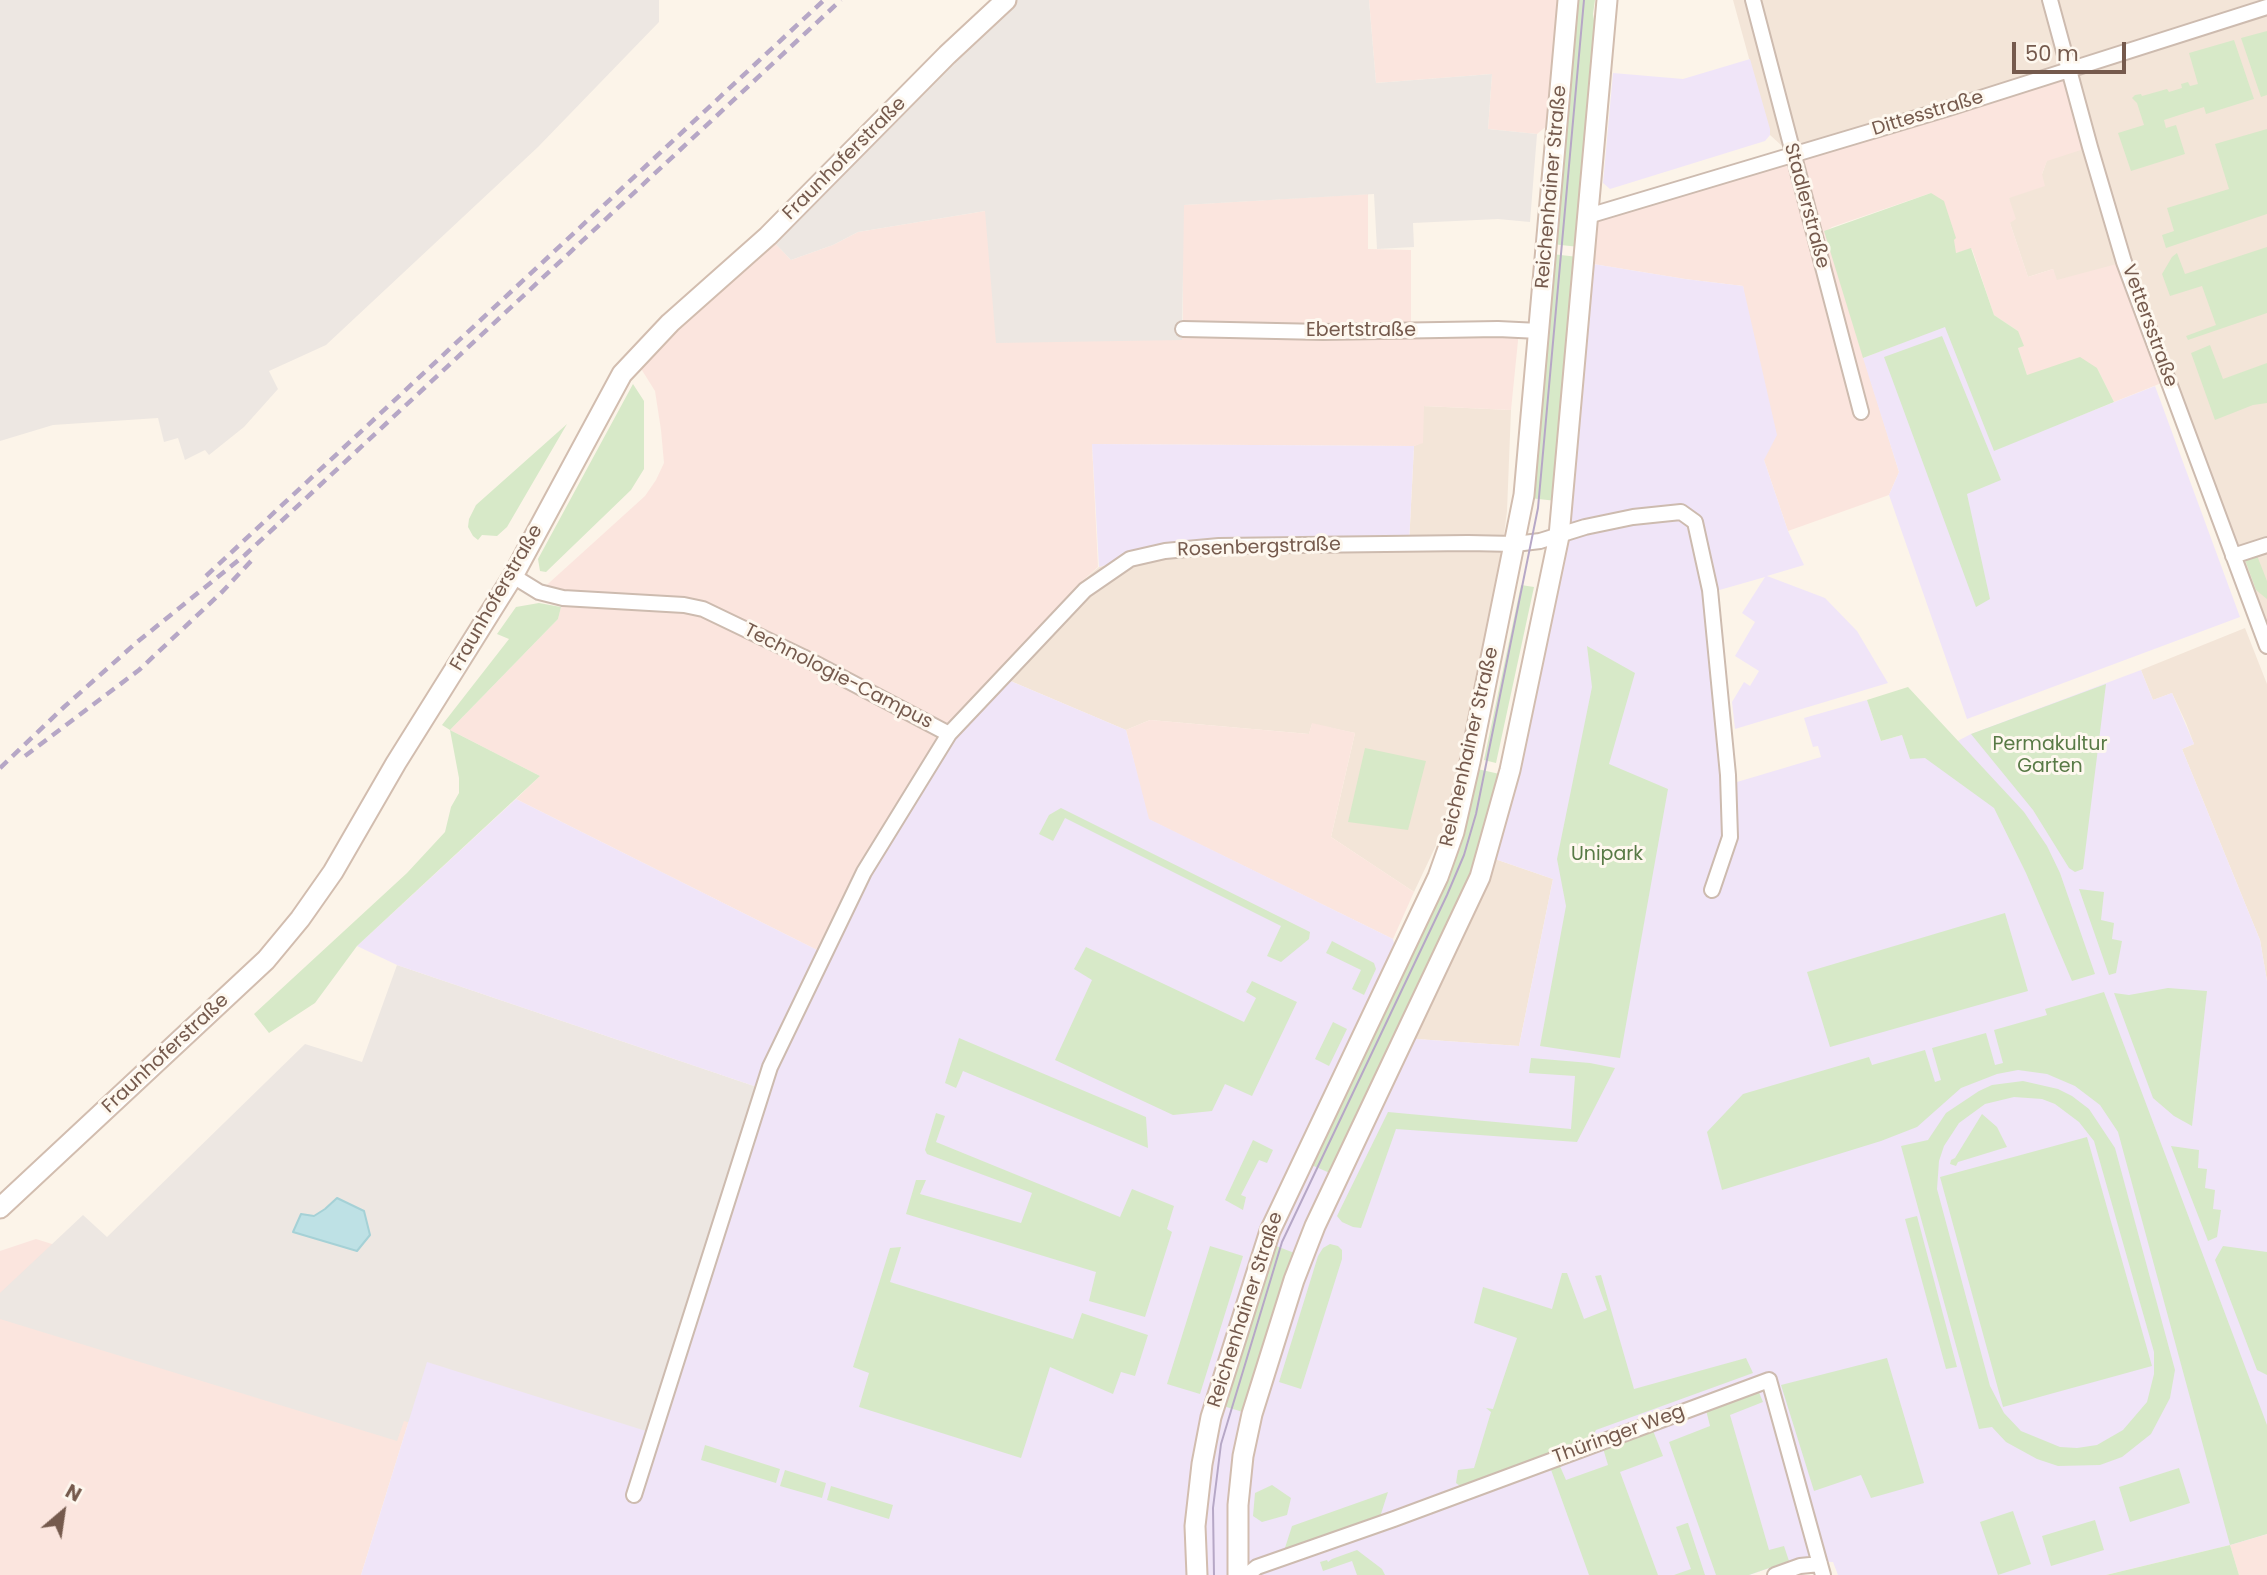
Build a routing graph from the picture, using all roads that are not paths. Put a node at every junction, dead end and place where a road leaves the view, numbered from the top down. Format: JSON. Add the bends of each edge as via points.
{"nodes":[{"id":1,"x":1006,"y":0,"type":"edge"},
{"id":2,"x":1568,"y":0,"type":"edge"},
{"id":3,"x":1607,"y":0,"type":"edge"},
{"id":4,"x":1753,"y":0,"type":"edge"},
{"id":5,"x":2050,"y":0,"type":"edge"},
{"id":6,"x":2267,"y":7,"type":"edge"},
{"id":7,"x":2068,"y":68,"type":"junction"},
{"id":8,"x":1792,"y":155,"type":"junction"},
{"id":9,"x":1588,"y":216,"type":"junction"},
{"id":10,"x":1183,"y":329,"type":"dead end"},
{"id":11,"x":1539,"y":331,"type":"junction"},
{"id":12,"x":1861,"y":412,"type":"dead end"},
{"id":13,"x":1559,"y":537,"type":"junction"},
{"id":14,"x":1515,"y":544,"type":"junction"},
{"id":15,"x":2267,"y":545,"type":"edge"},
{"id":16,"x":2233,"y":556,"type":"junction"},
{"id":17,"x":513,"y":576,"type":"junction"},
{"id":18,"x":2261,"y":613,"type":"edge"},
{"id":19,"x":2267,"y":646,"type":"edge"},
{"id":20,"x":949,"y":734,"type":"junction"},
{"id":21,"x":1712,"y":890,"type":"dead end"},
{"id":22,"x":0,"y":1208,"type":"edge"},
{"id":23,"x":634,"y":1494,"type":"dead end"},
{"id":24,"x":1822,"y":1570,"type":"edge"},
{"id":25,"x":1196,"y":1575,"type":"edge"},
{"id":26,"x":1238,"y":1575,"type":"edge"},
{"id":27,"x":1247,"y":1575,"type":"edge"},
{"id":28,"x":1774,"y":1575,"type":"edge"}],
"edges":[{"from":1,"to":17,"type":"street","name":"Fraunhoferstraße","via":[[622,374]]},
{"from":2,"to":11,"type":"street","name":"Reichenhainer Straße"},
{"from":3,"to":9,"type":"street","name":"Reichenhainer Straße"},
{"from":4,"to":8,"type":"street","name":"Stadlerstraße"},
{"from":5,"to":7,"type":"street","name":"Vettersstraße"},
{"from":6,"to":7,"type":"street","name":"Dittesstraße"},
{"from":7,"to":8,"type":"street","name":"Dittesstraße"},
{"from":7,"to":16,"type":"street","name":"Vettersstraße","via":[[2133,288]]},
{"from":8,"to":9,"type":"street","name":"Dittesstraße"},
{"from":8,"to":12,"type":"street","name":"Stadlerstraße"},
{"from":9,"to":13,"type":"street","name":"Reichenhainer Straße"},
{"from":10,"to":11,"type":"street","name":"Ebertstraße"},
{"from":11,"to":14,"type":"street","name":"Reichenhainer Straße"},
{"from":13,"to":14,"type":"street","name":"Rosenbergstraße"},
{"from":13,"to":21,"type":"street","via":[[1585,527],[1670,511],[1681,512],[1695,522],[1710,590],[1730,805],[1730,837]]},
{"from":13,"to":26,"type":"street","name":"Reichenhainer Straße","via":[[1486,862],[1315,1226],[1261,1383],[1239,1479]]},
{"from":14,"to":20,"type":"street","name":"Rosenbergstraße","via":[[1219,546],[1130,559],[1085,590]]},
{"from":14,"to":25,"type":"street","name":"Reichenhainer Straße","via":[[1449,848],[1274,1220],[1213,1408],[1198,1491]]},
{"from":15,"to":16,"type":"street"},
{"from":16,"to":18,"type":"street","name":"Vettersstraße"},
{"from":17,"to":20,"type":"street","name":"Technologie-Campus","via":[[539,592],[563,598],[703,609]]},
{"from":17,"to":22,"type":"street","name":"Fraunhoferstraße","via":[[300,919],[266,960]]},
{"from":18,"to":19,"type":"street","name":"Vettersstraße"},
{"from":20,"to":23,"type":"street","name":"Technologie-Campus","via":[[872,858],[770,1067]]},
{"from":24,"to":27,"type":"street","name":"Thüringer Weg","via":[[1769,1380],[1257,1567]]},
{"from":24,"to":28,"type":"street","name":"Thüringer Weg","via":[[1800,1566]]}]}
